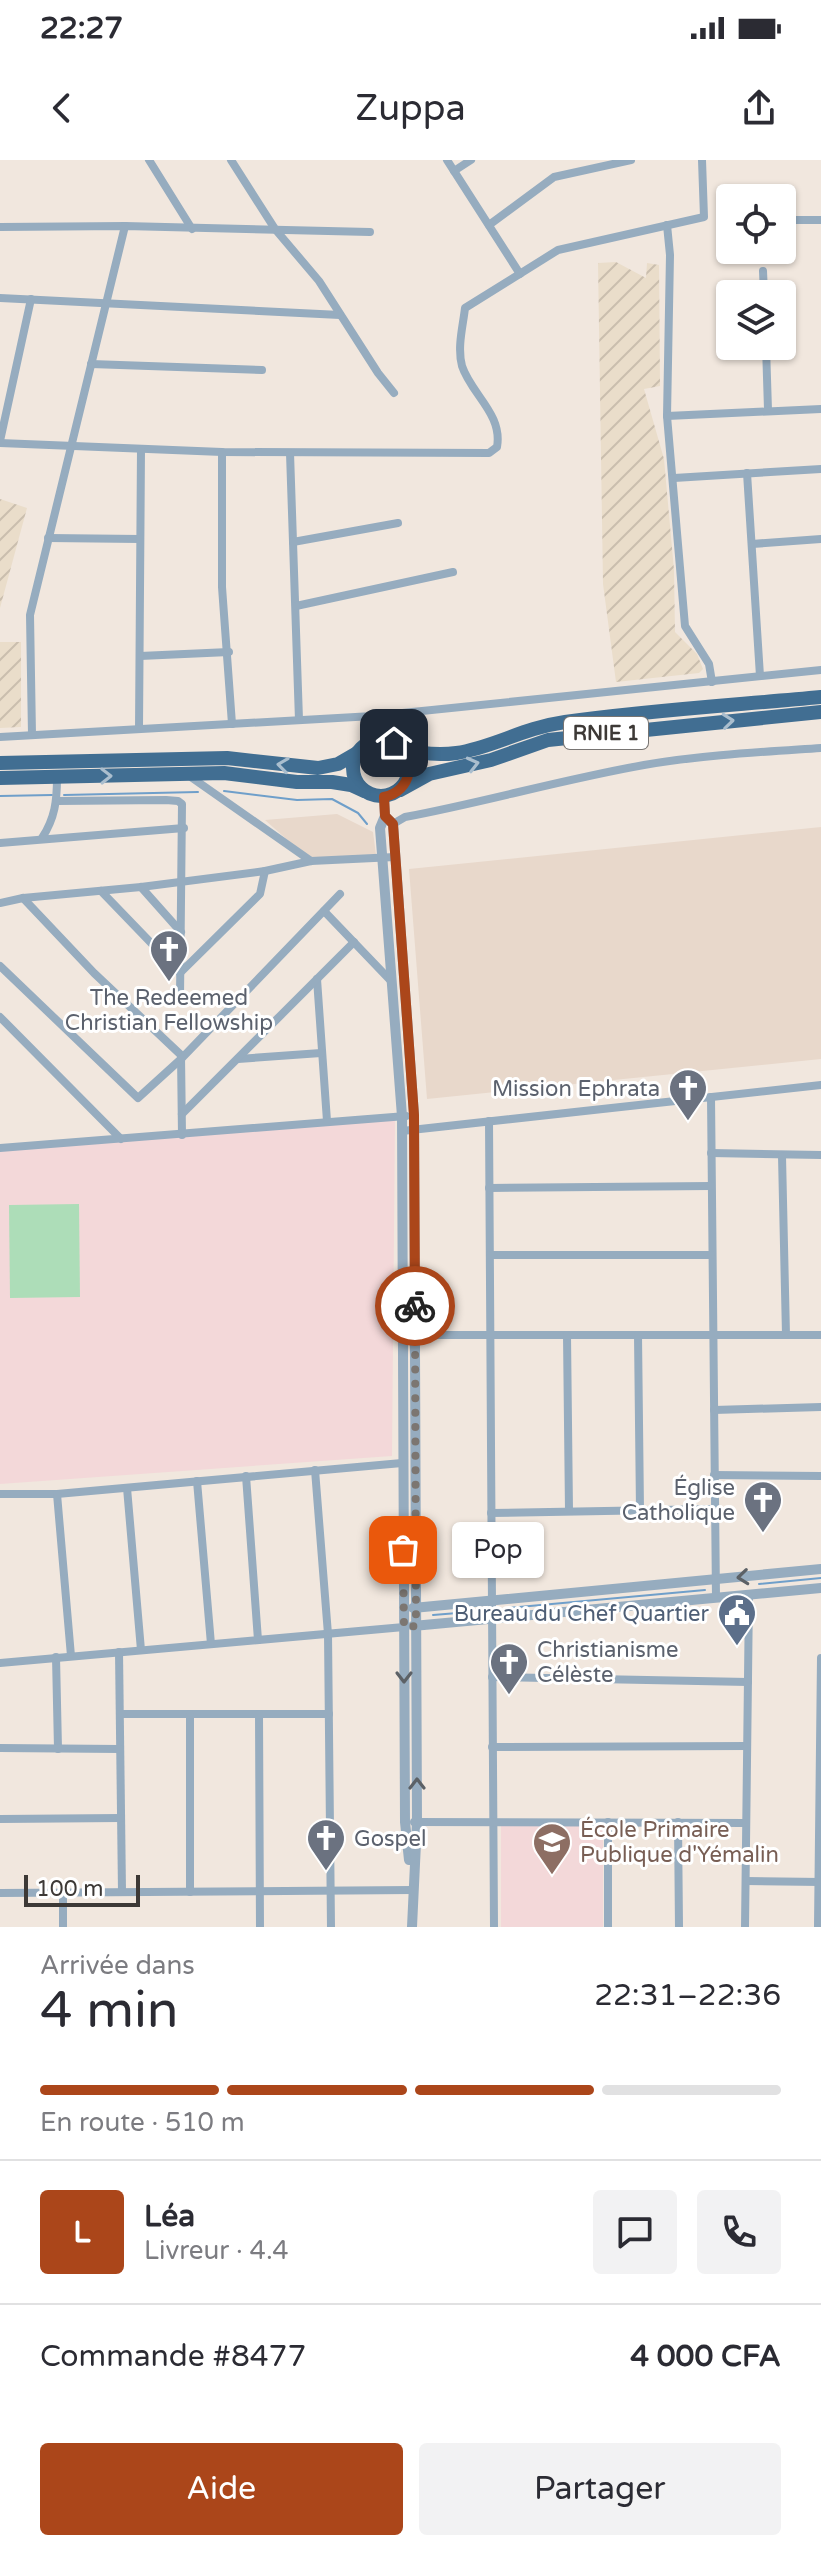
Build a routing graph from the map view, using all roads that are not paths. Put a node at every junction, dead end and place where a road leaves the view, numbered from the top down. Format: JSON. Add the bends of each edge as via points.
{"nodes":[{"id":1,"x":149,"y":160,"type":"edge"},
{"id":2,"x":231,"y":160,"type":"edge"},
{"id":3,"x":447,"y":160,"type":"edge"},
{"id":4,"x":471,"y":160,"type":"edge"},
{"id":5,"x":631,"y":160,"type":"edge"},
{"id":6,"x":702,"y":160,"type":"edge"},
{"id":7,"x":454,"y":171,"type":"junction"},
{"id":8,"x":796,"y":220,"type":"edge"},
{"id":9,"x":821,"y":220,"type":"edge"},
{"id":10,"x":489,"y":225,"type":"junction"},
{"id":11,"x":667,"y":225,"type":"junction"},
{"id":12,"x":125,"y":226,"type":"junction"},
{"id":13,"x":0,"y":227,"type":"edge"},
{"id":14,"x":192,"y":229,"type":"junction"},
{"id":15,"x":275,"y":229,"type":"junction"},
{"id":16,"x":370,"y":232,"type":"dead end"},
{"id":17,"x":763,"y":271,"type":"dead end"},
{"id":18,"x":520,"y":274,"type":"junction"},
{"id":19,"x":763,"y":280,"type":"edge"},
{"id":20,"x":0,"y":298,"type":"edge"},
{"id":21,"x":31,"y":299,"type":"junction"},
{"id":22,"x":106,"y":301,"type":"junction"},
{"id":23,"x":340,"y":315,"type":"junction"},
{"id":24,"x":766,"y":360,"type":"edge"},
{"id":25,"x":91,"y":364,"type":"junction"},
{"id":26,"x":262,"y":370,"type":"dead end"},
{"id":27,"x":394,"y":393,"type":"dead end"},
{"id":28,"x":821,"y":409,"type":"edge"},
{"id":29,"x":768,"y":410,"type":"junction"},
{"id":30,"x":667,"y":416,"type":"junction"},
{"id":31,"x":0,"y":442,"type":"edge"},
{"id":32,"x":71,"y":447,"type":"junction"},
{"id":33,"x":141,"y":449,"type":"junction"},
{"id":34,"x":222,"y":452,"type":"junction"},
{"id":35,"x":290,"y":453,"type":"junction"},
{"id":36,"x":821,"y":469,"type":"edge"},
{"id":37,"x":747,"y":473,"type":"junction"},
{"id":38,"x":674,"y":478,"type":"junction"},
{"id":39,"x":398,"y":523,"type":"dead end"},
{"id":40,"x":48,"y":538,"type":"junction"},
{"id":41,"x":140,"y":539,"type":"junction"},
{"id":42,"x":821,"y":539,"type":"edge"},
{"id":43,"x":293,"y":542,"type":"junction"},
{"id":44,"x":752,"y":544,"type":"junction"},
{"id":45,"x":453,"y":572,"type":"dead end"},
{"id":46,"x":296,"y":606,"type":"junction"},
{"id":47,"x":229,"y":652,"type":"junction"},
{"id":48,"x":140,"y":656,"type":"junction"},
{"id":49,"x":821,"y":670,"type":"edge"},
{"id":50,"x":760,"y":676,"type":"junction"},
{"id":51,"x":712,"y":682,"type":"junction"},
{"id":52,"x":821,"y":697,"type":"edge"},
{"id":53,"x":821,"y":712,"type":"edge"},
{"id":54,"x":373,"y":716,"type":"junction"},
{"id":55,"x":299,"y":720,"type":"junction"},
{"id":56,"x":232,"y":724,"type":"junction"},
{"id":57,"x":139,"y":729,"type":"junction"},
{"id":58,"x":32,"y":735,"type":"junction"},
{"id":59,"x":0,"y":737,"type":"edge"},
{"id":60,"x":377,"y":740,"type":"junction"},
{"id":61,"x":400,"y":747,"type":"junction"},
{"id":62,"x":821,"y":748,"type":"edge"},
{"id":63,"x":357,"y":753,"type":"junction"},
{"id":64,"x":0,"y":763,"type":"edge"},
{"id":65,"x":187,"y":774,"type":"junction"},
{"id":66,"x":57,"y":777,"type":"junction"},
{"id":67,"x":0,"y":778,"type":"edge"},
{"id":68,"x":400,"y":790,"type":"junction"},
{"id":69,"x":364,"y":791,"type":"junction"},
{"id":70,"x":384,"y":797,"type":"junction"},
{"id":71,"x":57,"y":801,"type":"junction"},
{"id":72,"x":389,"y":820,"type":"junction"},
{"id":73,"x":184,"y":828,"type":"junction"},
{"id":74,"x":42,"y":838,"type":"junction"},
{"id":75,"x":0,"y":843,"type":"edge"},
{"id":76,"x":382,"y":857,"type":"junction"},
{"id":77,"x":395,"y":857,"type":"junction"},
{"id":78,"x":311,"y":861,"type":"junction"},
{"id":79,"x":265,"y":871,"type":"junction"},
{"id":80,"x":182,"y":882,"type":"junction"},
{"id":81,"x":141,"y":887,"type":"junction"},
{"id":82,"x":101,"y":891,"type":"junction"},
{"id":83,"x":340,"y":894,"type":"dead end"},
{"id":84,"x":23,"y":898,"type":"junction"},
{"id":85,"x":0,"y":903,"type":"edge"},
{"id":86,"x":324,"y":911,"type":"junction"},
{"id":87,"x":181,"y":932,"type":"junction"},
{"id":88,"x":354,"y":942,"type":"junction"},
{"id":89,"x":0,"y":966,"type":"edge"},
{"id":90,"x":180,"y":973,"type":"junction"},
{"id":91,"x":317,"y":979,"type":"junction"},
{"id":92,"x":391,"y":981,"type":"junction"},
{"id":93,"x":180,"y":997,"type":"dead end"},
{"id":94,"x":0,"y":1017,"type":"edge"},
{"id":95,"x":321,"y":1053,"type":"junction"},
{"id":96,"x":181,"y":1059,"type":"junction"},
{"id":97,"x":237,"y":1059,"type":"junction"},
{"id":98,"x":821,"y":1085,"type":"edge"},
{"id":99,"x":711,"y":1097,"type":"junction"},
{"id":100,"x":182,"y":1114,"type":"junction"},
{"id":101,"x":414,"y":1115,"type":"junction"},
{"id":102,"x":402,"y":1116,"type":"junction"},
{"id":103,"x":327,"y":1121,"type":"junction"},
{"id":104,"x":489,"y":1121,"type":"junction"},
{"id":105,"x":414,"y":1129,"type":"junction"},
{"id":106,"x":402,"y":1131,"type":"junction"},
{"id":107,"x":182,"y":1135,"type":"junction"},
{"id":108,"x":121,"y":1139,"type":"junction"},
{"id":109,"x":0,"y":1148,"type":"edge"},
{"id":110,"x":711,"y":1153,"type":"junction"},
{"id":111,"x":821,"y":1155,"type":"edge"},
{"id":112,"x":782,"y":1156,"type":"junction"},
{"id":113,"x":711,"y":1186,"type":"junction"},
{"id":114,"x":489,"y":1188,"type":"junction"},
{"id":115,"x":490,"y":1255,"type":"junction"},
{"id":116,"x":711,"y":1255,"type":"junction"},
{"id":117,"x":402,"y":1335,"type":"junction"},
{"id":118,"x":415,"y":1335,"type":"junction"},
{"id":119,"x":490,"y":1335,"type":"junction"},
{"id":120,"x":567,"y":1335,"type":"junction"},
{"id":121,"x":638,"y":1335,"type":"junction"},
{"id":122,"x":712,"y":1335,"type":"junction"},
{"id":123,"x":786,"y":1335,"type":"junction"},
{"id":124,"x":821,"y":1335,"type":"edge"},
{"id":125,"x":821,"y":1407,"type":"edge"},
{"id":126,"x":714,"y":1410,"type":"junction"},
{"id":127,"x":402,"y":1463,"type":"junction"},
{"id":128,"x":315,"y":1470,"type":"junction"},
{"id":129,"x":714,"y":1475,"type":"junction"},
{"id":130,"x":246,"y":1476,"type":"junction"},
{"id":131,"x":821,"y":1476,"type":"edge"},
{"id":132,"x":197,"y":1481,"type":"junction"},
{"id":133,"x":127,"y":1488,"type":"junction"},
{"id":134,"x":0,"y":1494,"type":"edge"},
{"id":135,"x":57,"y":1494,"type":"junction"},
{"id":136,"x":715,"y":1509,"type":"junction"},
{"id":137,"x":640,"y":1510,"type":"junction"},
{"id":138,"x":569,"y":1511,"type":"junction"},
{"id":139,"x":491,"y":1513,"type":"junction"},
{"id":140,"x":821,"y":1569,"type":"edge"},
{"id":141,"x":715,"y":1580,"type":"junction"},
{"id":142,"x":821,"y":1588,"type":"edge"},
{"id":143,"x":749,"y":1595,"type":"junction"},
{"id":144,"x":716,"y":1598,"type":"junction"},
{"id":145,"x":492,"y":1600,"type":"junction"},
{"id":146,"x":416,"y":1608,"type":"junction"},
{"id":147,"x":404,"y":1609,"type":"junction"},
{"id":148,"x":492,"y":1619,"type":"junction"},
{"id":149,"x":416,"y":1626,"type":"junction"},
{"id":150,"x":404,"y":1627,"type":"junction"},
{"id":151,"x":328,"y":1634,"type":"junction"},
{"id":152,"x":258,"y":1640,"type":"junction"},
{"id":153,"x":211,"y":1644,"type":"junction"},
{"id":154,"x":141,"y":1650,"type":"junction"},
{"id":155,"x":119,"y":1652,"type":"junction"},
{"id":156,"x":71,"y":1656,"type":"junction"},
{"id":157,"x":56,"y":1657,"type":"junction"},
{"id":158,"x":821,"y":1658,"type":"edge"},
{"id":159,"x":0,"y":1663,"type":"edge"},
{"id":160,"x":492,"y":1677,"type":"junction"},
{"id":161,"x":748,"y":1682,"type":"junction"},
{"id":162,"x":120,"y":1714,"type":"junction"},
{"id":163,"x":190,"y":1714,"type":"junction"},
{"id":164,"x":259,"y":1714,"type":"junction"},
{"id":165,"x":329,"y":1714,"type":"junction"},
{"id":166,"x":747,"y":1746,"type":"junction"},
{"id":167,"x":492,"y":1747,"type":"junction"},
{"id":168,"x":0,"y":1748,"type":"edge"},
{"id":169,"x":58,"y":1749,"type":"junction"},
{"id":170,"x":120,"y":1749,"type":"junction"},
{"id":171,"x":121,"y":1818,"type":"junction"},
{"id":172,"x":0,"y":1819,"type":"edge"},
{"id":173,"x":411,"y":1822,"type":"junction"},
{"id":174,"x":493,"y":1822,"type":"junction"},
{"id":175,"x":608,"y":1822,"type":"junction"},
{"id":176,"x":678,"y":1822,"type":"junction"},
{"id":177,"x":746,"y":1823,"type":"junction"},
{"id":178,"x":746,"y":1881,"type":"junction"},
{"id":179,"x":820,"y":1882,"type":"edge"},
{"id":180,"x":412,"y":1890,"type":"junction"},
{"id":181,"x":260,"y":1891,"type":"junction"},
{"id":182,"x":332,"y":1891,"type":"junction"},
{"id":183,"x":122,"y":1892,"type":"junction"},
{"id":184,"x":190,"y":1892,"type":"junction"},
{"id":185,"x":0,"y":1893,"type":"edge"},
{"id":186,"x":63,"y":1893,"type":"junction"},
{"id":187,"x":63,"y":1927,"type":"edge"},
{"id":188,"x":260,"y":1927,"type":"edge"},
{"id":189,"x":331,"y":1927,"type":"edge"},
{"id":190,"x":412,"y":1927,"type":"edge"},
{"id":191,"x":494,"y":1927,"type":"edge"},
{"id":192,"x":608,"y":1927,"type":"edge"},
{"id":193,"x":679,"y":1927,"type":"edge"},
{"id":194,"x":745,"y":1927,"type":"edge"},
{"id":195,"x":818,"y":1927,"type":"edge"}],
"edges":[{"from":1,"to":14,"type":"street"},
{"from":2,"to":15,"type":"street"},
{"from":3,"to":7,"type":"street"},
{"from":4,"to":7,"type":"street"},
{"from":5,"to":10,"type":"street","via":[[554,177]]},
{"from":6,"to":11,"type":"street","via":[[704,217]]},
{"from":7,"to":10,"type":"street"},
{"from":8,"to":9,"type":"street"},
{"from":10,"to":18,"type":"street"},
{"from":11,"to":18,"type":"street","via":[[558,250]]},
{"from":11,"to":30,"type":"street"},
{"from":12,"to":13,"type":"street"},
{"from":12,"to":14,"type":"street"},
{"from":12,"to":22,"type":"street"},
{"from":14,"to":15,"type":"street"},
{"from":15,"to":16,"type":"street"},
{"from":15,"to":23,"type":"street"},
{"from":17,"to":19,"type":"street"},
{"from":18,"to":35,"type":"street","via":[[465,308],[463,370],[494,419],[497,447],[489,453]]},
{"from":20,"to":21,"type":"street"},
{"from":21,"to":22,"type":"street"},
{"from":21,"to":31,"type":"street"},
{"from":22,"to":23,"type":"street"},
{"from":22,"to":25,"type":"street"},
{"from":23,"to":27,"type":"street"},
{"from":24,"to":29,"type":"street"},
{"from":25,"to":26,"type":"street"},
{"from":25,"to":32,"type":"street"},
{"from":28,"to":29,"type":"street"},
{"from":29,"to":30,"type":"street"},
{"from":30,"to":38,"type":"street"},
{"from":31,"to":32,"type":"street"},
{"from":32,"to":33,"type":"street"},
{"from":32,"to":40,"type":"street"},
{"from":33,"to":34,"type":"street"},
{"from":33,"to":41,"type":"street"},
{"from":34,"to":35,"type":"street"},
{"from":34,"to":47,"type":"street","via":[[222,587]]},
{"from":35,"to":43,"type":"street"},
{"from":36,"to":37,"type":"street"},
{"from":37,"to":38,"type":"street"},
{"from":37,"to":44,"type":"street"},
{"from":38,"to":51,"type":"street","via":[[685,626],[709,664]]},
{"from":39,"to":43,"type":"street"},
{"from":40,"to":41,"type":"street"},
{"from":40,"to":58,"type":"street","via":[[30,615]]},
{"from":41,"to":48,"type":"street"},
{"from":42,"to":44,"type":"street"},
{"from":43,"to":46,"type":"street"},
{"from":44,"to":50,"type":"street"},
{"from":45,"to":46,"type":"street"},
{"from":46,"to":55,"type":"street"},
{"from":47,"to":48,"type":"street"},
{"from":47,"to":56,"type":"street"},
{"from":48,"to":57,"type":"street"},
{"from":49,"to":50,"type":"street"},
{"from":50,"to":51,"type":"street"},
{"from":51,"to":54,"type":"street"},
{"from":52,"to":61,"type":"highway","number":"RNIE 1","via":[[563,722],[456,754],[430,756]]},
{"from":68,"to":53,"type":"highway","number":"RNIE 1","one_way":true,"via":[[429,774],[548,740]]},
{"from":54,"to":55,"type":"street"},
{"from":54,"to":60,"type":"street"},
{"from":55,"to":56,"type":"street"},
{"from":56,"to":57,"type":"street"},
{"from":57,"to":58,"type":"street"},
{"from":58,"to":59,"type":"street"},
{"from":60,"to":61,"type":"highway","number":"RNIE 1"},
{"from":60,"to":63,"type":"highway"},
{"from":61,"to":68,"type":"highway","via":[[410,770]]},
{"from":62,"to":72,"type":"street","via":[[646,764]]},
{"from":63,"to":64,"type":"highway","one_way":true,"via":[[318,768],[227,758]]},
{"from":63,"to":69,"type":"highway","via":[[354,776]]},
{"from":66,"to":65,"type":"highway","one_way":true},
{"from":65,"to":69,"type":"highway","via":[[332,782]]},
{"from":65,"to":78,"type":"street"},
{"from":66,"to":67,"type":"highway"},
{"from":66,"to":71,"type":"street"},
{"from":68,"to":70,"type":"highway","number":"RNIE 1"},
{"from":69,"to":70,"type":"highway"},
{"from":70,"to":72,"type":"street"},
{"from":71,"to":73,"type":"street","via":[[178,801]]},
{"from":71,"to":74,"type":"street"},
{"from":72,"to":76,"type":"street","via":[[380,828]]},
{"from":72,"to":77,"type":"street"},
{"from":73,"to":74,"type":"street"},
{"from":73,"to":80,"type":"street"},
{"from":74,"to":75,"type":"street"},
{"from":76,"to":77,"type":"street"},
{"from":76,"to":78,"type":"street"},
{"from":76,"to":92,"type":"street"},
{"from":77,"to":101,"type":"street"},
{"from":78,"to":79,"type":"street"},
{"from":79,"to":80,"type":"street"},
{"from":79,"to":90,"type":"street","via":[[260,894]]},
{"from":80,"to":81,"type":"street"},
{"from":80,"to":87,"type":"street"},
{"from":81,"to":82,"type":"street"},
{"from":81,"to":87,"type":"street"},
{"from":82,"to":84,"type":"street"},
{"from":82,"to":90,"type":"street"},
{"from":83,"to":86,"type":"street"},
{"from":84,"to":85,"type":"street"},
{"from":84,"to":96,"type":"street"},
{"from":86,"to":88,"type":"street"},
{"from":86,"to":96,"type":"street"},
{"from":87,"to":90,"type":"street"},
{"from":88,"to":91,"type":"street"},
{"from":88,"to":92,"type":"street"},
{"from":89,"to":96,"type":"street","via":[[135,1097]]},
{"from":90,"to":93,"type":"street"},
{"from":91,"to":95,"type":"street"},
{"from":91,"to":97,"type":"street"},
{"from":92,"to":102,"type":"street"},
{"from":94,"to":108,"type":"street"},
{"from":95,"to":97,"type":"street"},
{"from":95,"to":103,"type":"street"},
{"from":96,"to":100,"type":"street"},
{"from":97,"to":100,"type":"street"},
{"from":98,"to":99,"type":"street"},
{"from":99,"to":104,"type":"street"},
{"from":99,"to":110,"type":"street"},
{"from":100,"to":107,"type":"street"},
{"from":101,"to":102,"type":"street"},
{"from":101,"to":105,"type":"street"},
{"from":102,"to":103,"type":"street"},
{"from":102,"to":106,"type":"street"},
{"from":103,"to":107,"type":"street"},
{"from":104,"to":105,"type":"street"},
{"from":104,"to":114,"type":"street"},
{"from":105,"to":106,"type":"street"},
{"from":105,"to":118,"type":"street"},
{"from":106,"to":117,"type":"street"},
{"from":107,"to":108,"type":"street"},
{"from":108,"to":109,"type":"street"},
{"from":110,"to":112,"type":"street"},
{"from":110,"to":113,"type":"street"},
{"from":111,"to":112,"type":"street"},
{"from":112,"to":123,"type":"street"},
{"from":113,"to":114,"type":"street"},
{"from":113,"to":116,"type":"street"},
{"from":114,"to":115,"type":"street"},
{"from":115,"to":116,"type":"street"},
{"from":115,"to":119,"type":"street"},
{"from":116,"to":122,"type":"street"},
{"from":117,"to":118,"type":"street"},
{"from":117,"to":127,"type":"street"},
{"from":118,"to":119,"type":"street"},
{"from":118,"to":146,"type":"street"},
{"from":119,"to":120,"type":"street"},
{"from":119,"to":139,"type":"street"},
{"from":120,"to":121,"type":"street"},
{"from":120,"to":138,"type":"street"},
{"from":121,"to":122,"type":"street"},
{"from":121,"to":137,"type":"street"},
{"from":122,"to":123,"type":"street"},
{"from":122,"to":126,"type":"street"},
{"from":123,"to":124,"type":"street"},
{"from":125,"to":126,"type":"street"},
{"from":126,"to":129,"type":"street"},
{"from":127,"to":128,"type":"street"},
{"from":127,"to":147,"type":"street"},
{"from":128,"to":130,"type":"street"},
{"from":128,"to":151,"type":"street"},
{"from":129,"to":131,"type":"street"},
{"from":129,"to":136,"type":"street"},
{"from":130,"to":132,"type":"street"},
{"from":130,"to":152,"type":"street"},
{"from":132,"to":133,"type":"street"},
{"from":132,"to":153,"type":"street"},
{"from":133,"to":135,"type":"street"},
{"from":133,"to":154,"type":"street"},
{"from":134,"to":135,"type":"street"},
{"from":135,"to":156,"type":"street"},
{"from":136,"to":137,"type":"street"},
{"from":136,"to":141,"type":"street"},
{"from":137,"to":138,"type":"street"},
{"from":138,"to":139,"type":"street"},
{"from":139,"to":145,"type":"street"},
{"from":140,"to":141,"type":"street","one_way":true},
{"from":141,"to":144,"type":"street"},
{"from":141,"to":145,"type":"street"},
{"from":142,"to":143,"type":"street"},
{"from":143,"to":144,"type":"street"},
{"from":143,"to":161,"type":"street"},
{"from":144,"to":148,"type":"street"},
{"from":145,"to":146,"type":"street"},
{"from":145,"to":148,"type":"street"},
{"from":146,"to":147,"type":"street"},
{"from":146,"to":149,"type":"street"},
{"from":147,"to":150,"type":"street"},
{"from":148,"to":149,"type":"street"},
{"from":148,"to":160,"type":"street"},
{"from":149,"to":150,"type":"street"},
{"from":173,"to":149,"type":"street","one_way":true},
{"from":150,"to":151,"type":"street"},
{"from":150,"to":173,"type":"street","one_way":true},
{"from":151,"to":152,"type":"street"},
{"from":151,"to":165,"type":"street"},
{"from":152,"to":153,"type":"street"},
{"from":153,"to":154,"type":"street"},
{"from":154,"to":155,"type":"street"},
{"from":155,"to":156,"type":"street"},
{"from":155,"to":162,"type":"street"},
{"from":156,"to":157,"type":"street"},
{"from":157,"to":159,"type":"street"},
{"from":157,"to":169,"type":"street"},
{"from":158,"to":179,"type":"street"},
{"from":160,"to":161,"type":"street"},
{"from":160,"to":167,"type":"street"},
{"from":161,"to":166,"type":"street"},
{"from":162,"to":163,"type":"street"},
{"from":162,"to":170,"type":"street"},
{"from":163,"to":164,"type":"street"},
{"from":163,"to":184,"type":"street"},
{"from":164,"to":165,"type":"street"},
{"from":164,"to":181,"type":"street"},
{"from":165,"to":182,"type":"street"},
{"from":166,"to":167,"type":"street"},
{"from":166,"to":177,"type":"street"},
{"from":167,"to":174,"type":"street"},
{"from":168,"to":169,"type":"street"},
{"from":169,"to":170,"type":"street"},
{"from":170,"to":171,"type":"street"},
{"from":171,"to":172,"type":"street"},
{"from":171,"to":183,"type":"street"},
{"from":173,"to":174,"type":"street"},
{"from":173,"to":180,"type":"street"},
{"from":174,"to":175,"type":"street"},
{"from":174,"to":191,"type":"street"},
{"from":175,"to":176,"type":"street"},
{"from":175,"to":192,"type":"street"},
{"from":176,"to":177,"type":"street"},
{"from":176,"to":193,"type":"street"},
{"from":177,"to":178,"type":"street"},
{"from":178,"to":179,"type":"street"},
{"from":178,"to":194,"type":"street"},
{"from":179,"to":195,"type":"street"},
{"from":180,"to":182,"type":"street"},
{"from":180,"to":190,"type":"street"},
{"from":181,"to":182,"type":"street"},
{"from":181,"to":184,"type":"street"},
{"from":181,"to":188,"type":"street"},
{"from":182,"to":189,"type":"street"},
{"from":183,"to":184,"type":"street"},
{"from":183,"to":186,"type":"street"},
{"from":185,"to":186,"type":"street"},
{"from":186,"to":187,"type":"street"}]}
